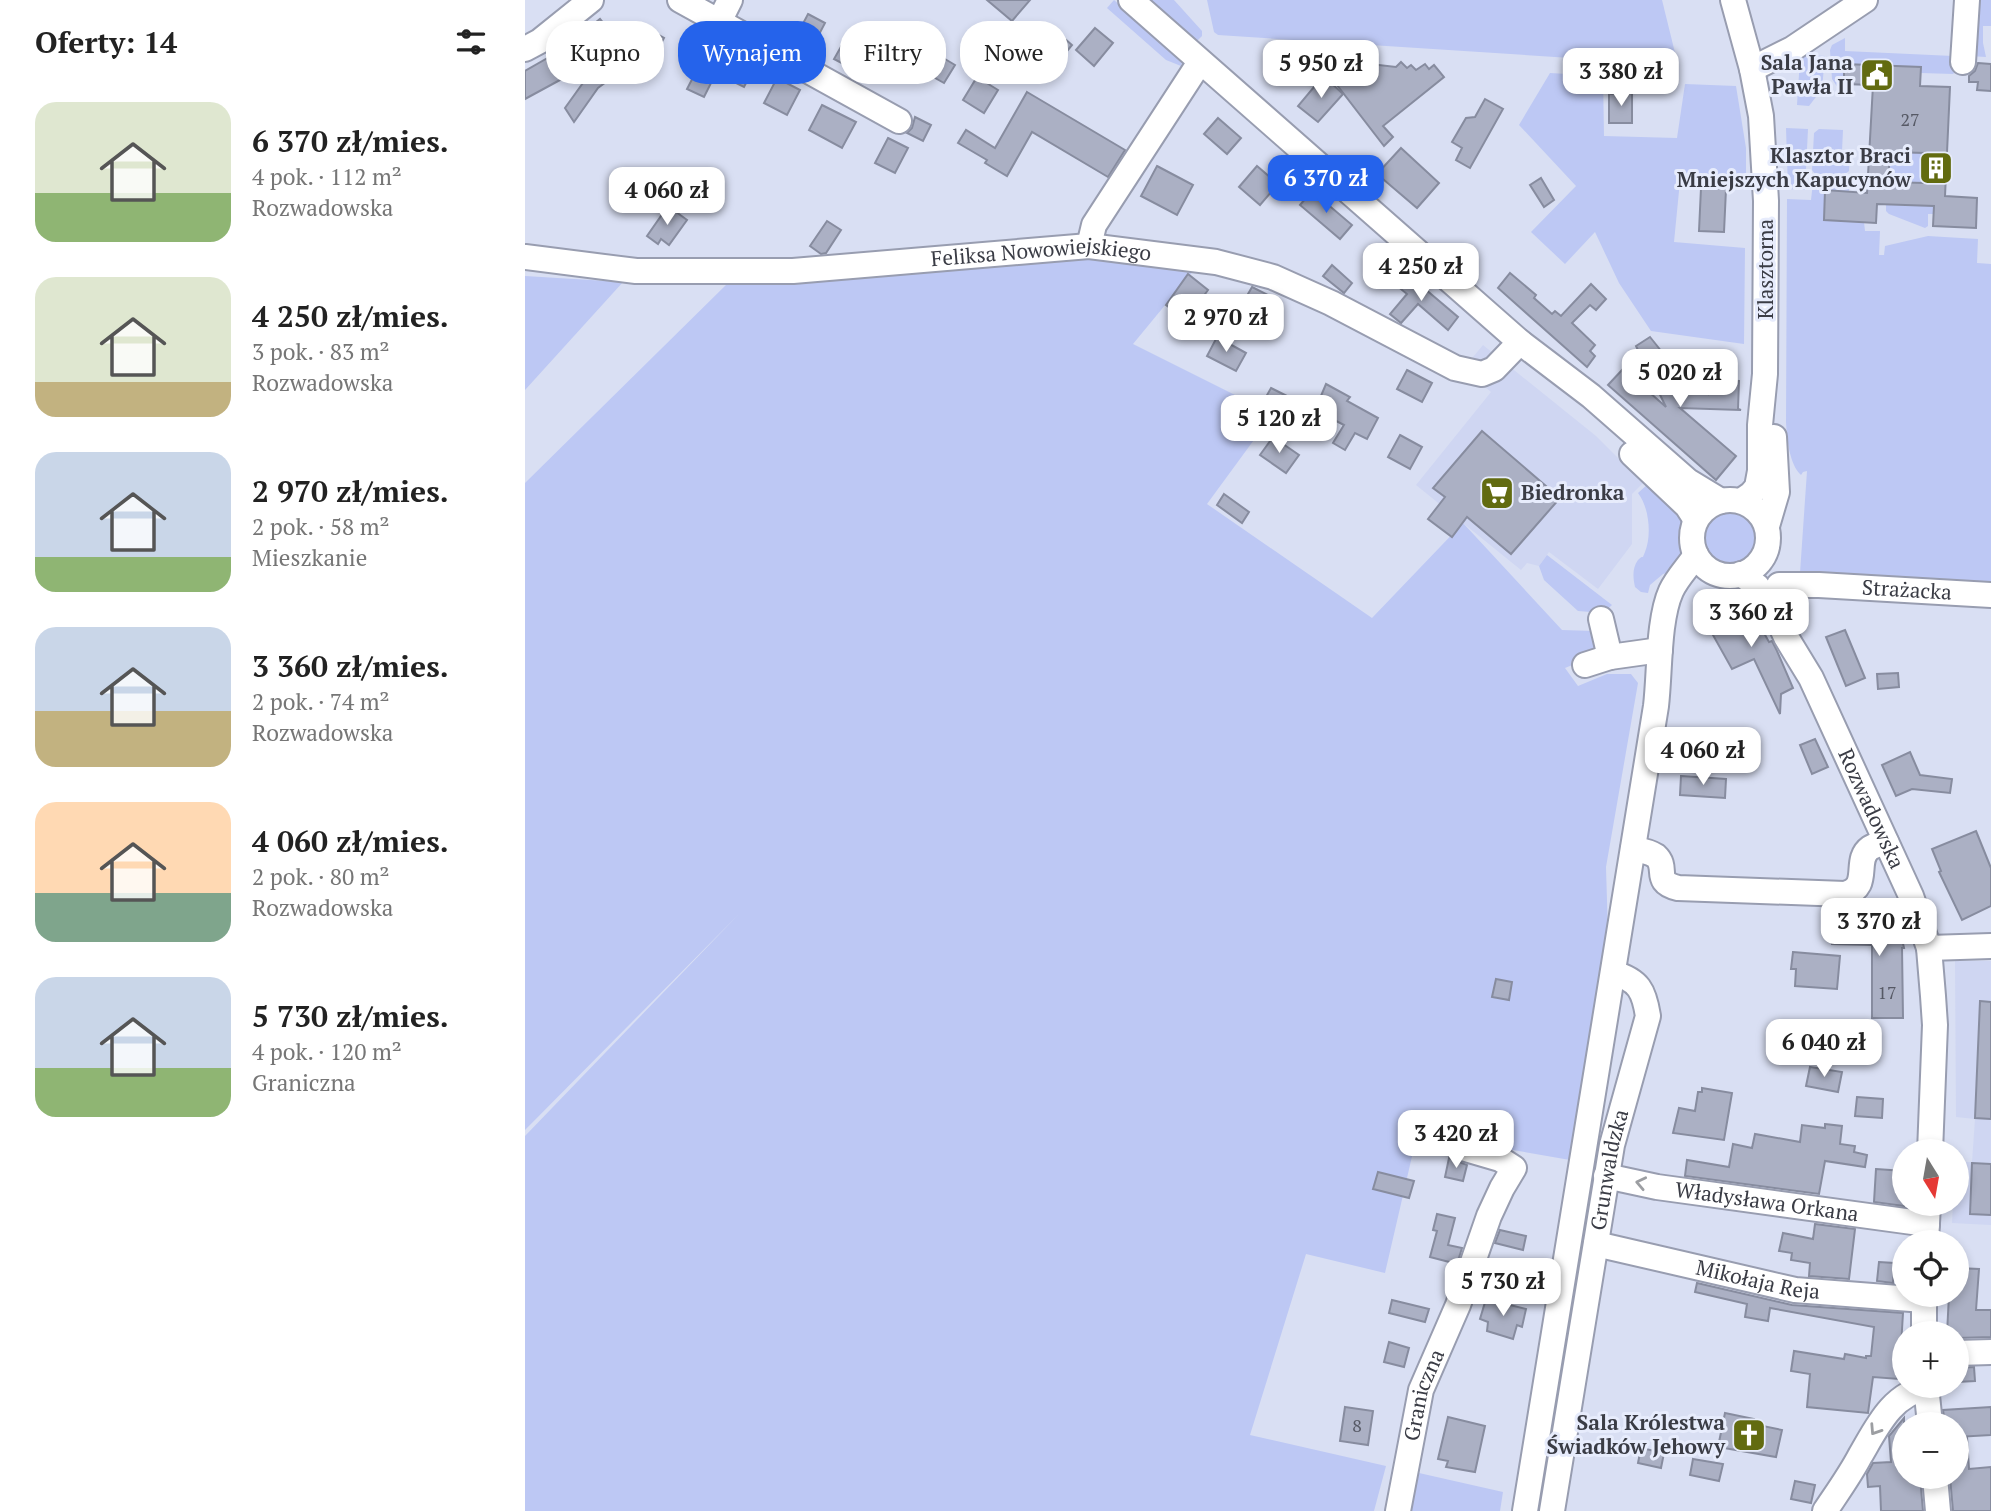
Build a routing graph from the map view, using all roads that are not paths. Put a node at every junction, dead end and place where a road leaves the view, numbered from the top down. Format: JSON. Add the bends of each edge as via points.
{"nodes":[{"id":1,"x":591,"y":0,"type":"edge"},
{"id":2,"x":680,"y":0,"type":"edge"},
{"id":3,"x":1131,"y":0,"type":"edge"},
{"id":4,"x":1733,"y":0,"type":"edge"},
{"id":5,"x":1865,"y":0,"type":"edge"},
{"id":6,"x":1967,"y":0,"type":"edge"},
{"id":7,"x":725,"y":11,"type":"edge"},
{"id":8,"x":525,"y":49,"type":"edge"},
{"id":9,"x":1200,"y":62,"type":"junction"},
{"id":10,"x":1963,"y":62,"type":"dead end"},
{"id":11,"x":1752,"y":69,"type":"junction"},
{"id":12,"x":899,"y":121,"type":"dead end"},
{"id":13,"x":1089,"y":246,"type":"junction"},
{"id":14,"x":525,"y":257,"type":"edge"},
{"id":15,"x":1524,"y":345,"type":"junction"},
{"id":16,"x":1765,"y":374,"type":"junction"},
{"id":17,"x":1731,"y":501,"type":"junction"},
{"id":18,"x":1696,"y":520,"type":"junction"},
{"id":19,"x":1767,"y":537,"type":"junction"},
{"id":20,"x":1704,"y":563,"type":"junction"},
{"id":21,"x":1741,"y":574,"type":"junction"},
{"id":22,"x":1779,"y":585,"type":"junction"},
{"id":23,"x":1991,"y":594,"type":"edge"},
{"id":24,"x":1601,"y":619,"type":"dead end"},
{"id":25,"x":1660,"y":650,"type":"junction"},
{"id":26,"x":1610,"y":657,"type":"junction"},
{"id":27,"x":1585,"y":665,"type":"dead end"},
{"id":28,"x":1811,"y":678,"type":"junction"},
{"id":29,"x":1887,"y":842,"type":"junction"},
{"id":30,"x":1633,"y":849,"type":"junction"},
{"id":31,"x":1991,"y":946,"type":"edge"},
{"id":32,"x":1929,"y":948,"type":"junction"},
{"id":33,"x":1613,"y":973,"type":"junction"},
{"id":34,"x":1931,"y":1139,"type":"edge"},
{"id":35,"x":1459,"y":1147,"type":"dead end"},
{"id":36,"x":1607,"y":1175,"type":"junction"},
{"id":37,"x":1927,"y":1224,"type":"edge"},
{"id":38,"x":1596,"y":1244,"type":"junction"},
{"id":39,"x":1892,"y":1295,"type":"edge"},
{"id":40,"x":1991,"y":1352,"type":"edge"},
{"id":41,"x":1969,"y":1353,"type":"edge"},
{"id":42,"x":1904,"y":1398,"type":"edge"},
{"id":43,"x":1936,"y":1489,"type":"edge"},
{"id":44,"x":1398,"y":1511,"type":"edge"},
{"id":45,"x":1525,"y":1511,"type":"edge"},
{"id":46,"x":1552,"y":1511,"type":"edge"},
{"id":47,"x":1825,"y":1511,"type":"edge"},
{"id":48,"x":1938,"y":1511,"type":"edge"}],
"edges":[{"from":1,"to":8,"type":"street"},
{"from":2,"to":7,"type":"street"},
{"from":3,"to":9,"type":"street"},
{"from":4,"to":11,"type":"street","name":"Klasztorna"},
{"from":5,"to":11,"type":"street"},
{"from":6,"to":10,"type":"street"},
{"from":7,"to":12,"type":"street"},
{"from":9,"to":13,"type":"street","via":[[1094,225]]},
{"from":9,"to":15,"type":"street"},
{"from":11,"to":16,"type":"street","name":"Klasztorna","via":[[1765,171]]},
{"from":13,"to":14,"type":"street","name":"Feliksa Nowowiejskiego","via":[[793,271],[636,271]]},
{"from":13,"to":15,"type":"street","name":"Feliksa Nowowiejskiego","via":[[1216,262],[1273,277],[1455,368],[1482,374]]},
{"from":15,"to":17,"type":"street","via":[[1591,396],[1688,481]]},
{"from":15,"to":18,"type":"street"},
{"from":16,"to":17,"type":"street","name":"Klasztorna","via":[[1759,479],[1751,495]]},
{"from":16,"to":19,"type":"street","name":"Klasztorna","via":[[1777,472]]},
{"from":17,"to":18,"type":"street","via":[[1711,504]]},
{"from":17,"to":19,"type":"street","via":[[1752,506],[1761,515]]},
{"from":18,"to":20,"type":"street","via":[[1692,543]]},
{"from":19,"to":21,"type":"street","via":[[1762,560]]},
{"from":19,"to":22,"type":"street","name":"Rozwadowska"},
{"from":20,"to":21,"type":"street","via":[[1727,576]]},
{"from":20,"to":25,"type":"street","via":[[1676,581],[1669,594]]},
{"from":21,"to":28,"type":"street","name":"Rozwadowska","via":[[1772,606]]},
{"from":22,"to":23,"type":"street","name":"Strażacka"},
{"from":22,"to":28,"type":"street","name":"Rozwadowska"},
{"from":24,"to":26,"type":"street"},
{"from":25,"to":26,"type":"street"},
{"from":25,"to":30,"type":"street","via":[[1656,706]]},
{"from":26,"to":27,"type":"street"},
{"from":28,"to":29,"type":"street","name":"Rozwadowska"},
{"from":29,"to":30,"type":"street","via":[[1868,849],[1857,889],[1845,894],[1668,886],[1654,855]]},
{"from":29,"to":32,"type":"street","name":"Rozwadowska"},
{"from":30,"to":33,"type":"street"},
{"from":31,"to":32,"type":"street"},
{"from":32,"to":34,"type":"street","name":"Rozwadowska","via":[[1935,1025]]},
{"from":33,"to":36,"type":"street","name":"Grunwaldzka","via":[[1639,987],[1646,997],[1648,1016]]},
{"from":33,"to":45,"type":"street"},
{"from":35,"to":44,"type":"street","name":"Graniczna","via":[[1514,1168],[1489,1216],[1422,1390]]},
{"from":37,"to":36,"type":"street","name":"Władysława Orkana","one_way":true},
{"from":36,"to":38,"type":"street","name":"Grunwaldzka"},
{"from":38,"to":39,"type":"street","name":"Mikołaja Reja","via":[[1795,1290]]},
{"from":38,"to":46,"type":"street","name":"Grunwaldzka"},
{"from":40,"to":41,"type":"street"},
{"from":42,"to":47,"type":"street","one_way":true,"via":[[1875,1427]]},
{"from":43,"to":48,"type":"street"}]}
